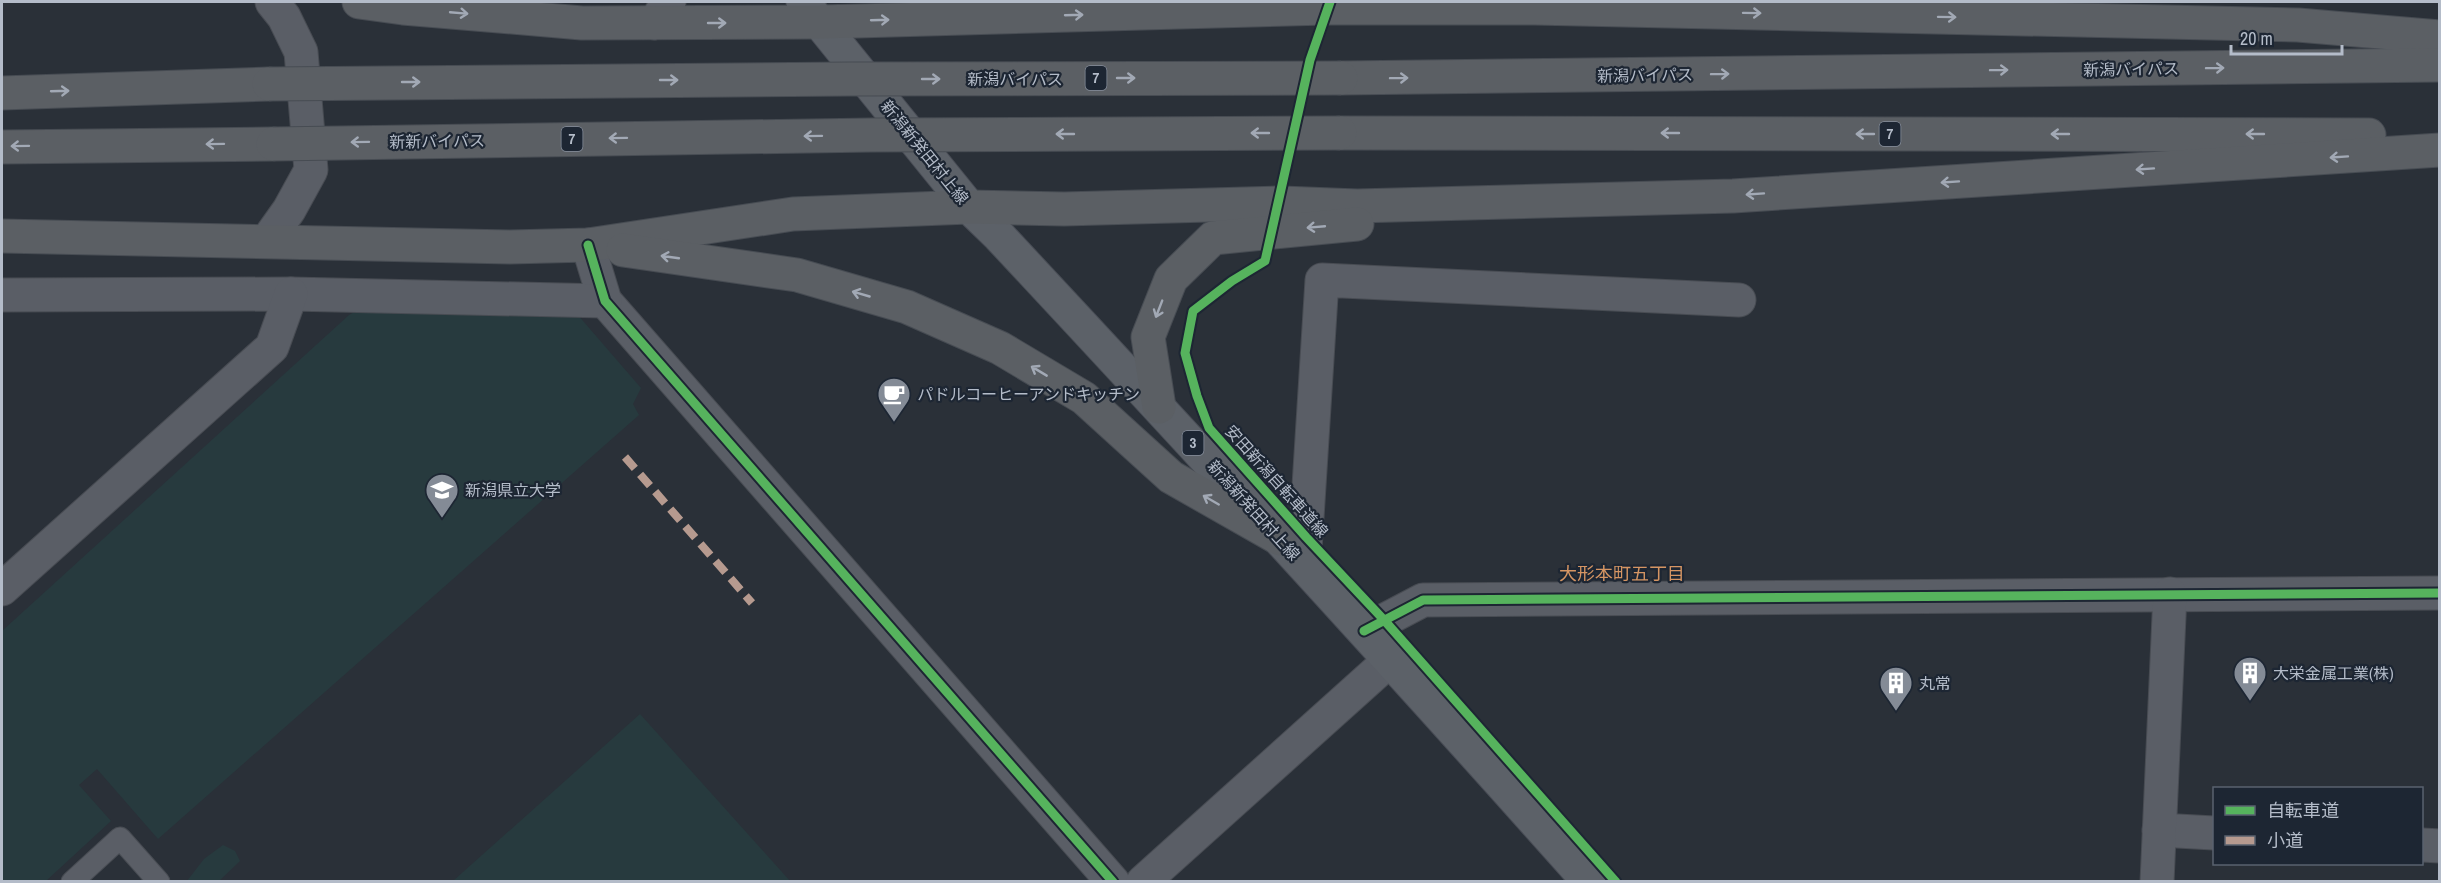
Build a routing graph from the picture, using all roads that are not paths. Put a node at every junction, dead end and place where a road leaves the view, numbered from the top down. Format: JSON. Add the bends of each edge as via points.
{"nodes":[{"id":1,"x":272,"y":2,"type":"edge"},
{"id":2,"x":359,"y":2,"type":"edge"},
{"id":3,"x":1263,"y":2,"type":"edge"},
{"id":4,"x":1537,"y":5,"type":"edge"},
{"id":5,"x":1308,"y":8,"type":"junction"},
{"id":6,"x":662,"y":12,"type":"edge"},
{"id":7,"x":812,"y":12,"type":"edge"},
{"id":8,"x":2439,"y":37,"type":"edge"},
{"id":9,"x":2439,"y":65,"type":"edge"},
{"id":10,"x":2,"y":93,"type":"edge"},
{"id":11,"x":2439,"y":135,"type":"edge"},
{"id":12,"x":2,"y":147,"type":"edge"},
{"id":13,"x":2439,"y":150,"type":"edge"},
{"id":14,"x":1646,"y":198,"type":"junction"},
{"id":15,"x":969,"y":207,"type":"junction"},
{"id":16,"x":2,"y":236,"type":"edge"},
{"id":17,"x":267,"y":241,"type":"junction"},
{"id":18,"x":588,"y":245,"type":"junction"},
{"id":19,"x":291,"y":294,"type":"junction"},
{"id":20,"x":2,"y":295,"type":"edge"},
{"id":21,"x":1739,"y":300,"type":"dead end"},
{"id":22,"x":605,"y":301,"type":"junction"},
{"id":23,"x":1159,"y":407,"type":"junction"},
{"id":24,"x":1281,"y":539,"type":"junction"},
{"id":25,"x":1304,"y":565,"type":"junction"},
{"id":26,"x":2,"y":590,"type":"edge"},
{"id":27,"x":2439,"y":593,"type":"edge"},
{"id":28,"x":2170,"y":594,"type":"junction"},
{"id":29,"x":1364,"y":631,"type":"junction"},
{"id":30,"x":1391,"y":659,"type":"junction"},
{"id":31,"x":2159,"y":830,"type":"junction"},
{"id":32,"x":2213,"y":833,"type":"edge"},
{"id":33,"x":2423,"y":845,"type":"edge"},
{"id":34,"x":2439,"y":846,"type":"edge"},
{"id":35,"x":72,"y":882,"type":"edge"},
{"id":36,"x":159,"y":882,"type":"edge"},
{"id":37,"x":1113,"y":882,"type":"edge"},
{"id":38,"x":1143,"y":882,"type":"edge"},
{"id":39,"x":1589,"y":882,"type":"edge"},
{"id":40,"x":2157,"y":882,"type":"edge"}],
"edges":[{"from":1,"to":17,"type":"street","via":[[284,16],[301,52],[312,170]]},
{"from":2,"to":6,"type":"highway","one_way":true,"via":[[582,23]]},
{"from":3,"to":5,"type":"highway"},
{"from":4,"to":5,"type":"highway"},
{"from":4,"to":8,"type":"highway","one_way":true,"via":[[2298,25]]},
{"from":7,"to":5,"type":"highway","one_way":true},
{"from":6,"to":7,"type":"highway","one_way":true},
{"from":7,"to":15,"type":"main road","name":"新潟新発田村上線","number":"3"},
{"from":10,"to":9,"type":"highway","name":"新潟バイパス","number":"7","one_way":true,"bridge":true,"via":[[269,84],[1341,78]]},
{"from":11,"to":12,"type":"highway","name":"新新バイパス","number":"7","one_way":true,"bridge":true,"via":[[872,135]]},
{"from":13,"to":14,"type":"highway","one_way":true,"via":[[1733,196]]},
{"from":14,"to":15,"type":"highway","via":[[1357,206],[1282,203]]},
{"from":14,"to":23,"type":"highway","one_way":true,"via":[[1213,238],[1171,279],[1148,337]]},
{"from":15,"to":18,"type":"highway","via":[[793,214]]},
{"from":15,"to":23,"type":"main road","name":"新潟新発田村上線","number":"3"},
{"from":16,"to":17,"type":"highway"},
{"from":17,"to":18,"type":"highway"},
{"from":18,"to":22,"type":"street"},
{"from":24,"to":18,"type":"highway","one_way":true,"via":[[1171,477],[1084,398],[1000,348],[907,307],[797,275]]},
{"from":19,"to":20,"type":"street"},
{"from":19,"to":22,"type":"street"},
{"from":19,"to":26,"type":"street","via":[[272,346]]},
{"from":21,"to":25,"type":"street","via":[[1322,280]]},
{"from":22,"to":37,"type":"street"},
{"from":23,"to":24,"type":"main road","name":"新潟新発田村上線","number":"3"},
{"from":24,"to":25,"type":"main road","name":"新潟新発田村上線","number":"3"},
{"from":25,"to":29,"type":"main road","name":"新潟新発田村上線","number":"3"},
{"from":27,"to":28,"type":"street"},
{"from":28,"to":29,"type":"street","via":[[1424,600]]},
{"from":28,"to":31,"type":"street"},
{"from":29,"to":30,"type":"main road","name":"新潟新発田村上線","number":"3"},
{"from":30,"to":38,"type":"street"},
{"from":30,"to":39,"type":"main road","name":"新潟新発田村上線","number":"3"},
{"from":31,"to":32,"type":"street"},
{"from":31,"to":40,"type":"street"},
{"from":33,"to":34,"type":"street"},
{"from":35,"to":36,"type":"lane","via":[[120,838]]}]}
